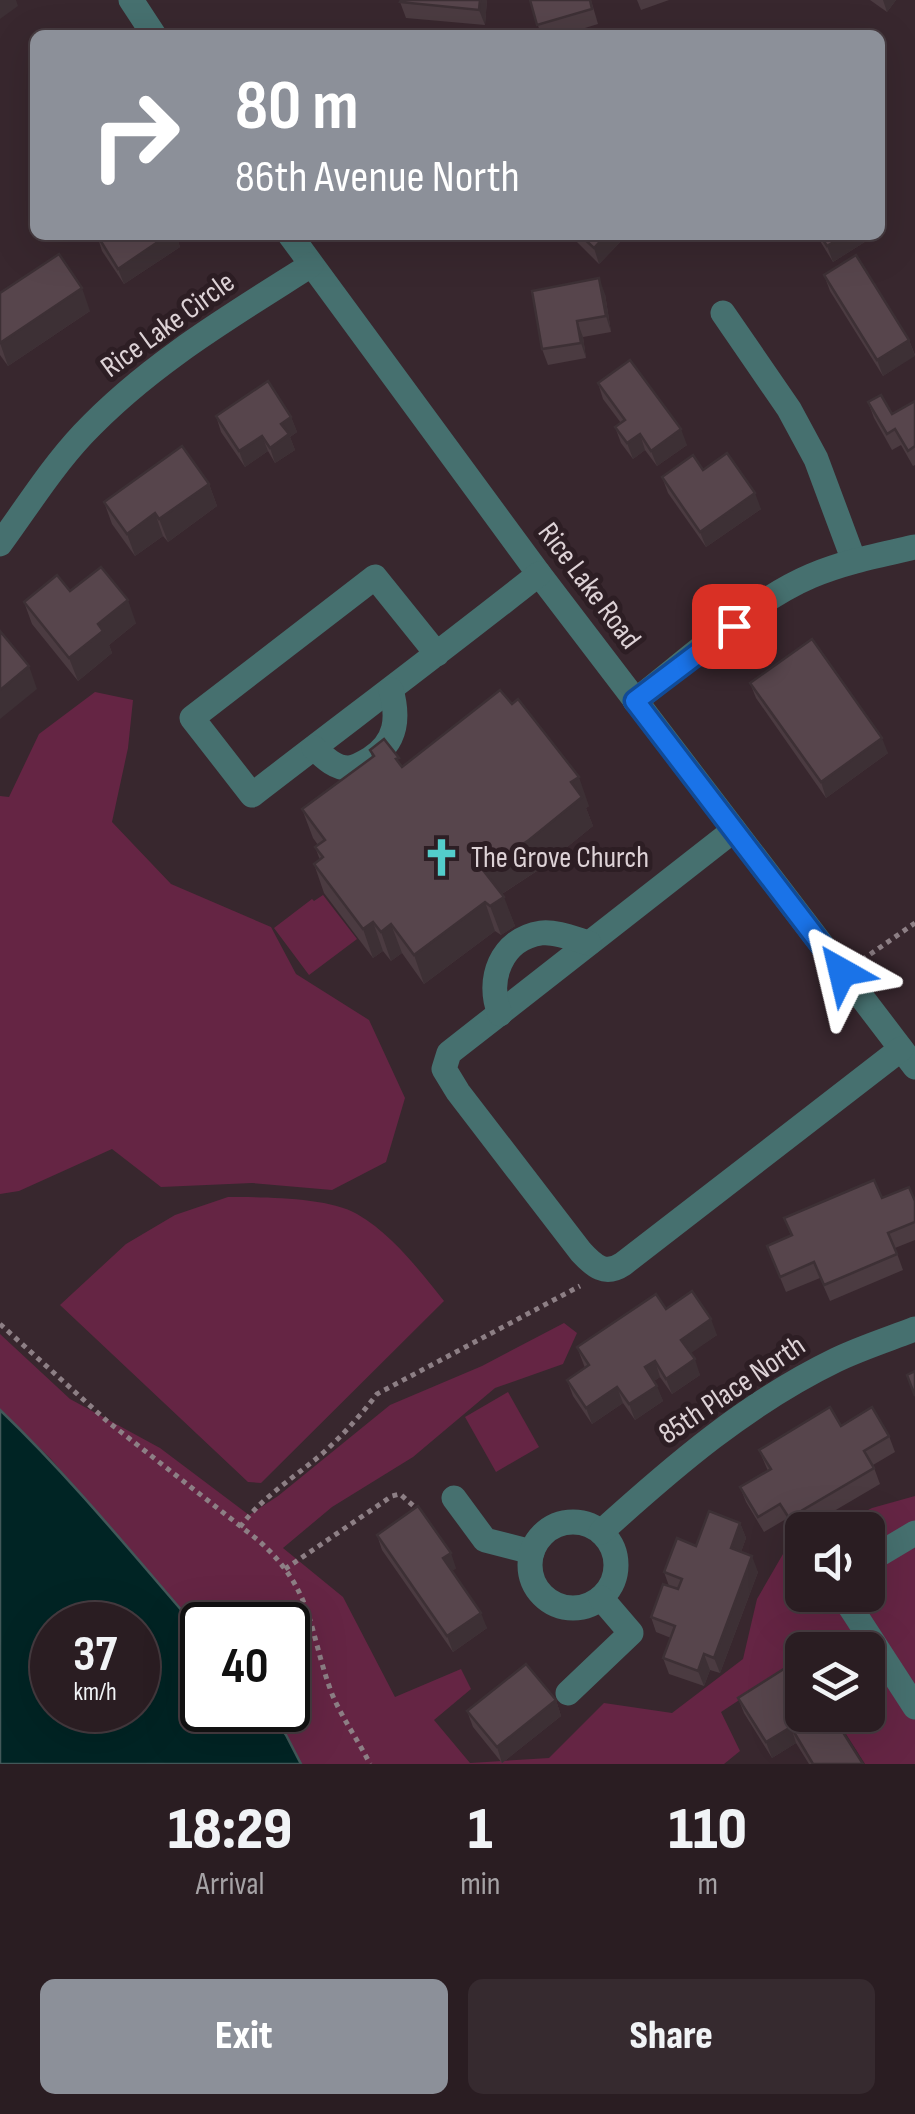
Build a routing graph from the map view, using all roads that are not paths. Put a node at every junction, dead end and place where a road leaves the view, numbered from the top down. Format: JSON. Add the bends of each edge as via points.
{"nodes":[{"id":1,"x":132,"y":0,"type":"edge"},
{"id":2,"x":151,"y":30,"type":"edge"},
{"id":3,"x":294,"y":240,"type":"edge"},
{"id":4,"x":311,"y":265,"type":"junction"},
{"id":5,"x":723,"y":313,"type":"dead end"},
{"id":6,"x":0,"y":544,"type":"edge"},
{"id":7,"x":915,"y":547,"type":"edge"},
{"id":8,"x":854,"y":562,"type":"junction"},
{"id":9,"x":539,"y":574,"type":"junction"},
{"id":10,"x":436,"y":654,"type":"junction"},
{"id":11,"x":391,"y":690,"type":"junction"},
{"id":12,"x":635,"y":701,"type":"junction"},
{"id":13,"x":314,"y":748,"type":"junction"},
{"id":14,"x":734,"y":830,"type":"junction"},
{"id":15,"x":589,"y":943,"type":"junction"},
{"id":16,"x":500,"y":1014,"type":"junction"},
{"id":17,"x":908,"y":1058,"type":"edge"},
{"id":18,"x":915,"y":1329,"type":"edge"},
{"id":19,"x":454,"y":1498,"type":"dead end"},
{"id":20,"x":601,"y":1532,"type":"junction"},
{"id":21,"x":915,"y":1533,"type":"edge"},
{"id":22,"x":885,"y":1551,"type":"edge"},
{"id":23,"x":532,"y":1552,"type":"junction"},
{"id":24,"x":602,"y":1598,"type":"junction"},
{"id":25,"x":853,"y":1612,"type":"edge"},
{"id":26,"x":568,"y":1693,"type":"dead end"},
{"id":27,"x":915,"y":1707,"type":"edge"}],
"edges":[{"from":1,"to":2,"type":"street"},
{"from":3,"to":4,"type":"street","name":"Rice Lake Road"},
{"from":4,"to":6,"type":"street","name":"Rice Lake Circle","via":[[158,365],[115,403],[51,473]]},
{"from":4,"to":9,"type":"street","name":"Rice Lake Road"},
{"from":5,"to":8,"type":"street","via":[[816,459]]},
{"from":7,"to":8,"type":"street"},
{"from":8,"to":12,"type":"street","via":[[808,577],[758,606]]},
{"from":9,"to":10,"type":"street"},
{"from":9,"to":12,"type":"street","name":"Rice Lake Road"},
{"from":10,"to":11,"type":"street"},
{"from":10,"to":13,"type":"street","via":[[376,577],[192,718],[252,795]]},
{"from":11,"to":13,"type":"street"},
{"from":11,"to":13,"type":"street","via":[[397,710],[385,748],[347,768]]},
{"from":12,"to":14,"type":"street","name":"Rice Lake Road"},
{"from":14,"to":15,"type":"street"},
{"from":14,"to":17,"type":"street","name":"Rice Lake Road"},
{"from":15,"to":16,"type":"street"},
{"from":15,"to":16,"type":"street","via":[[542,932],[502,956],[494,988]]},
{"from":16,"to":17,"type":"street","via":[[449,1053],[446,1076],[600,1269],[616,1268]]},
{"from":18,"to":20,"type":"street","name":"85th Place North","via":[[838,1359],[757,1404]]},
{"from":19,"to":23,"type":"street","via":[[485,1540]]},
{"from":20,"to":23,"type":"street","via":[[588,1524],[558,1524]]},
{"from":20,"to":24,"type":"street","via":[[616,1554],[614,1582]]},
{"from":21,"to":22,"type":"street"},
{"from":23,"to":24,"type":"street","via":[[530,1573],[545,1599],[570,1609]]},
{"from":24,"to":26,"type":"street","via":[[630,1632]]},
{"from":25,"to":27,"type":"street"}]}
